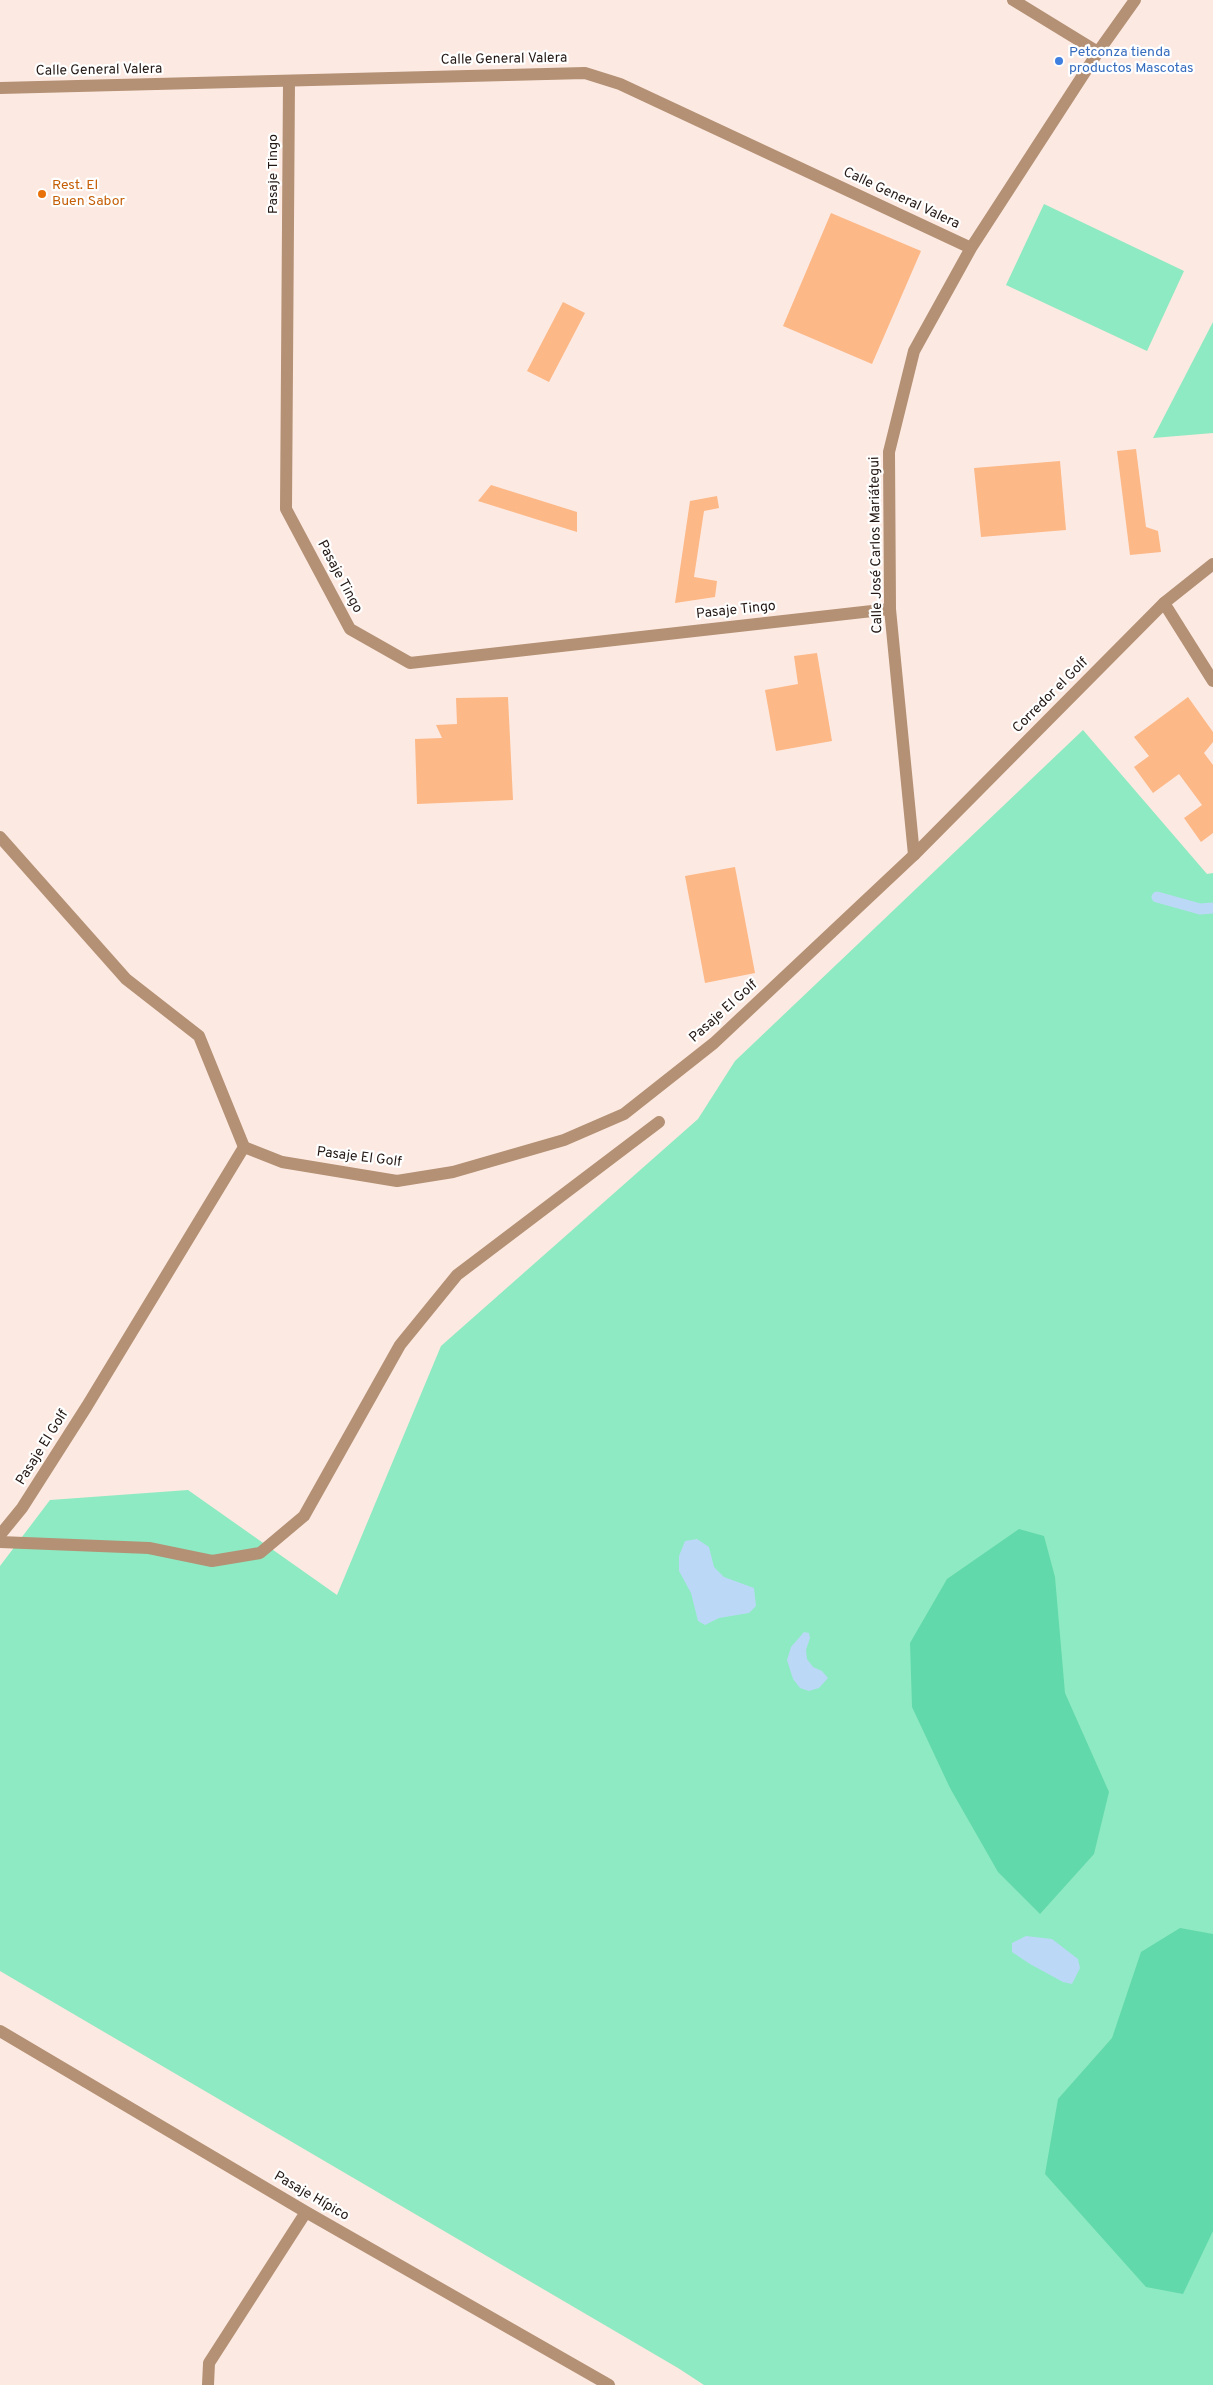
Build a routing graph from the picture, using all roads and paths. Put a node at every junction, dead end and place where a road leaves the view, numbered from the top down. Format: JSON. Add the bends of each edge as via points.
{"nodes":[{"id":1,"x":1013,"y":0,"type":"edge"},
{"id":2,"x":1135,"y":0,"type":"edge"},
{"id":3,"x":1098,"y":52,"type":"junction"},
{"id":4,"x":289,"y":81,"type":"junction"},
{"id":5,"x":0,"y":88,"type":"edge"},
{"id":6,"x":971,"y":248,"type":"junction"},
{"id":7,"x":1213,"y":564,"type":"edge"},
{"id":8,"x":1164,"y":603,"type":"junction"},
{"id":9,"x":890,"y":609,"type":"junction"},
{"id":10,"x":1213,"y":681,"type":"edge"},
{"id":11,"x":0,"y":837,"type":"edge"},
{"id":12,"x":914,"y":855,"type":"junction"},
{"id":13,"x":659,"y":1122,"type":"dead end"},
{"id":14,"x":244,"y":1146,"type":"junction"},
{"id":15,"x":0,"y":1535,"type":"edge"},
{"id":16,"x":0,"y":1542,"type":"edge"},
{"id":17,"x":0,"y":2031,"type":"edge"},
{"id":18,"x":306,"y":2212,"type":"junction"},
{"id":19,"x":208,"y":2385,"type":"edge"},
{"id":20,"x":609,"y":2385,"type":"edge"}],
"edges":[{"from":1,"to":3,"type":"street"},
{"from":2,"to":3,"type":"street","name":"Calle José Carlos Mariátegui"},
{"from":3,"to":6,"type":"street","name":"Calle José Carlos Mariátegui"},
{"from":4,"to":5,"type":"street","name":"Calle General Valera"},
{"from":4,"to":6,"type":"street","name":"Calle General Valera","via":[[585,73],[620,84]]},
{"from":4,"to":9,"type":"street","name":"Pasaje Tingo","via":[[286,509],[350,629],[410,663]]},
{"from":6,"to":9,"type":"street","name":"Calle José Carlos Mariátegui","via":[[914,351],[889,452]]},
{"from":7,"to":8,"type":"street","name":"Corredor el Golf"},
{"from":8,"to":10,"type":"street"},
{"from":8,"to":12,"type":"street","name":"Corredor el Golf"},
{"from":9,"to":12,"type":"street","name":"Calle José Carlos Mariátegui"},
{"from":11,"to":14,"type":"street","via":[[126,979],[199,1036]]},
{"from":12,"to":14,"type":"street","name":"Pasaje El Golf","via":[[714,1043],[624,1114],[564,1140],[453,1172],[397,1181],[282,1162]]},
{"from":13,"to":16,"type":"street","via":[[457,1275],[400,1345],[304,1516],[260,1553],[212,1561],[149,1548]]},
{"from":14,"to":15,"type":"street","name":"Pasaje El Golf","via":[[87,1406],[22,1508]]},
{"from":17,"to":18,"type":"street","name":"Pasaje Hípico"},
{"from":18,"to":19,"type":"street","via":[[210,2363]]},
{"from":18,"to":20,"type":"street","name":"Pasaje Hípico"}]}
